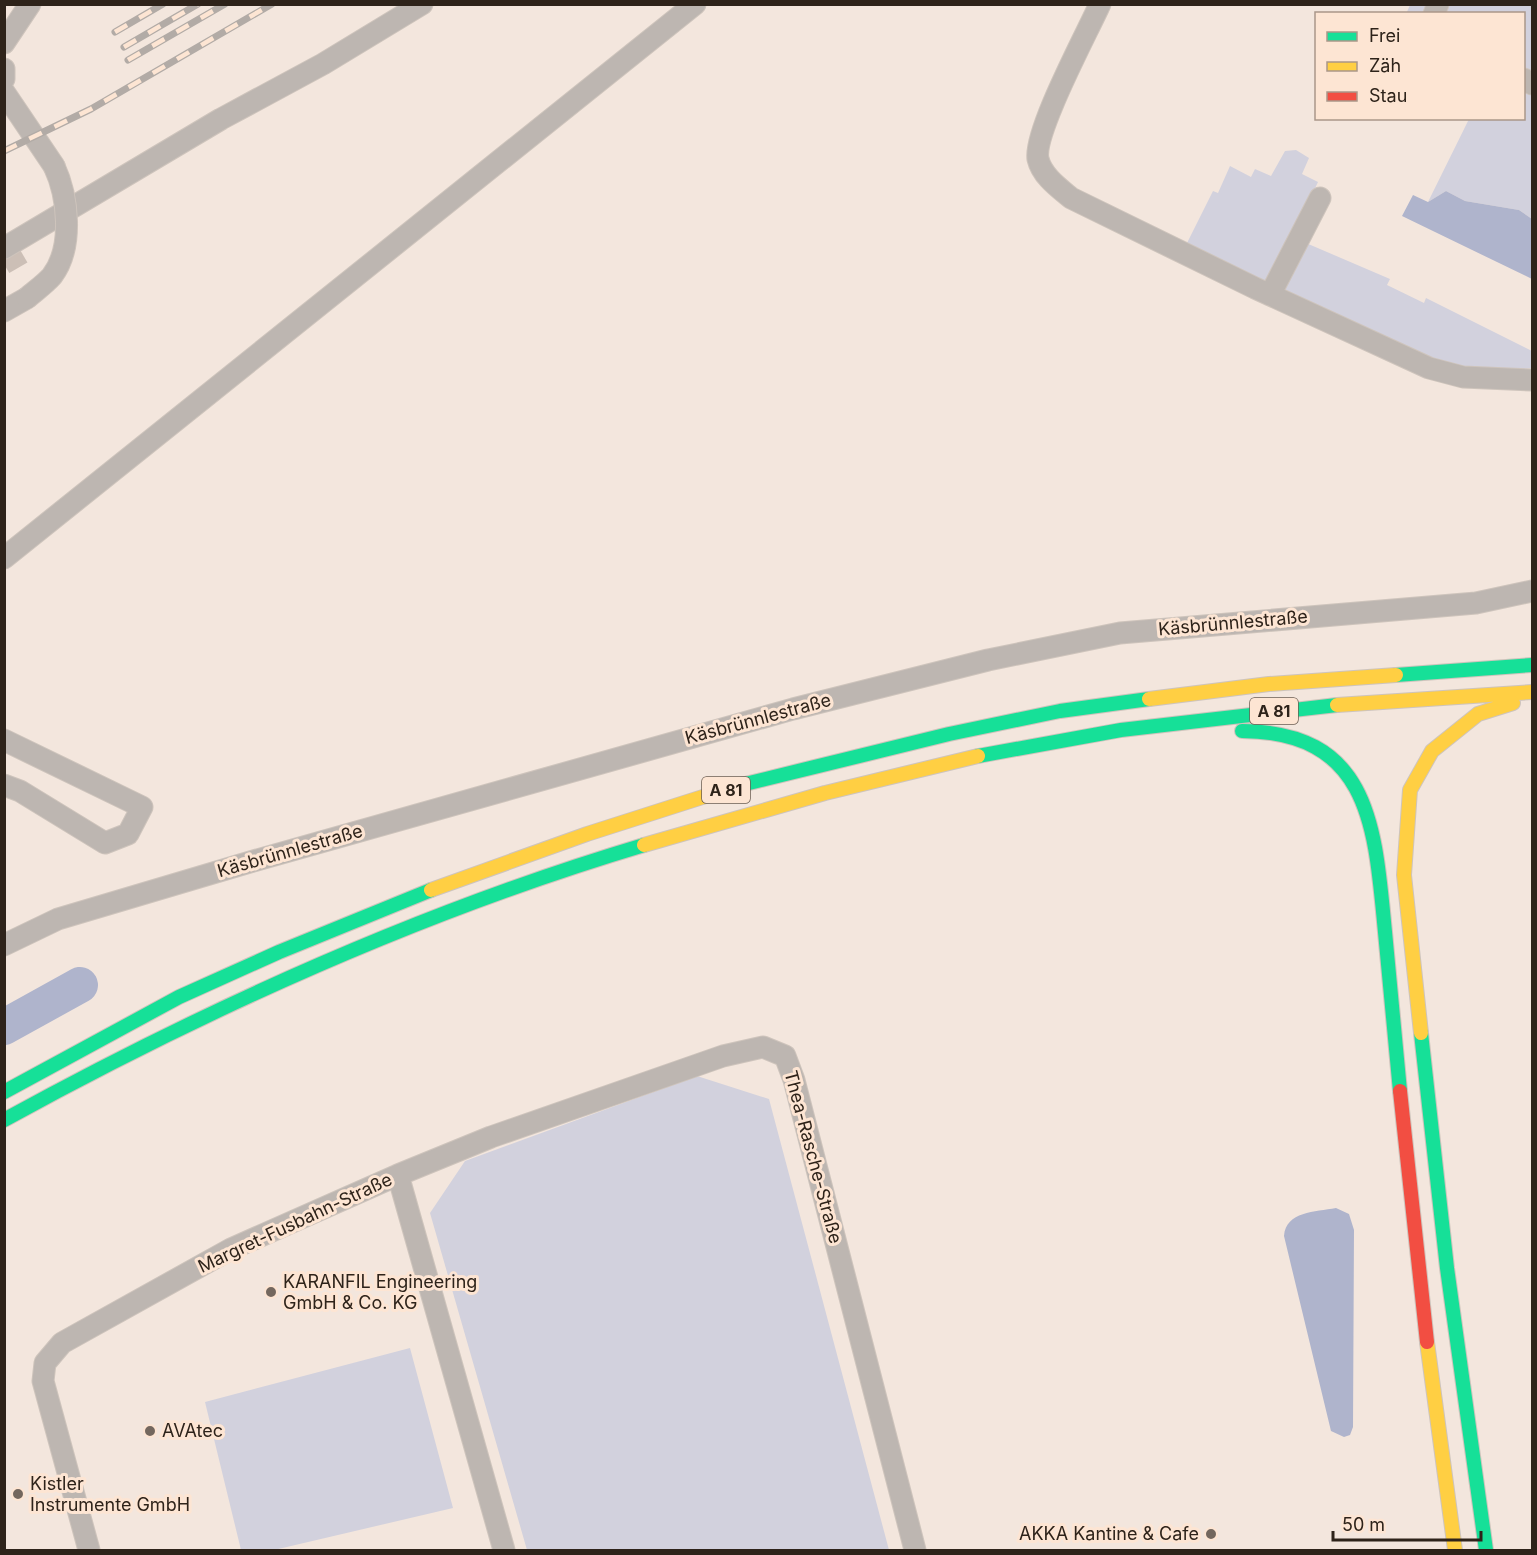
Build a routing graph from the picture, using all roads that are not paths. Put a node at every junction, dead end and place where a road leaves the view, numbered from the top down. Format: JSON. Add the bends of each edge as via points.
{"nodes":[{"id":1,"x":30,"y":4,"type":"edge"},
{"id":2,"x":422,"y":4,"type":"edge"},
{"id":3,"x":695,"y":4,"type":"edge"},
{"id":4,"x":1100,"y":4,"type":"edge"},
{"id":5,"x":4,"y":43,"type":"edge"},
{"id":6,"x":332,"y":44,"type":"dead end"},
{"id":7,"x":323,"y":64,"type":"junction"},
{"id":8,"x":4,"y":69,"type":"edge"},
{"id":9,"x":4,"y":79,"type":"edge"},
{"id":10,"x":4,"y":92,"type":"edge"},
{"id":11,"x":1320,"y":198,"type":"dead end"},
{"id":12,"x":4,"y":248,"type":"tunnel mouth"},
{"id":13,"x":1270,"y":295,"type":"junction"},
{"id":14,"x":4,"y":311,"type":"edge"},
{"id":15,"x":1533,"y":380,"type":"edge"},
{"id":16,"x":4,"y":558,"type":"edge"},
{"id":17,"x":1533,"y":591,"type":"edge"},
{"id":18,"x":1533,"y":663,"type":"edge"},
{"id":19,"x":1533,"y":692,"type":"edge"},
{"id":20,"x":1533,"y":698,"type":"edge"},
{"id":21,"x":4,"y":740,"type":"edge"},
{"id":22,"x":1018,"y":748,"type":"junction"},
{"id":23,"x":10,"y":794,"type":"edge"},
{"id":24,"x":4,"y":945,"type":"edge"},
{"id":25,"x":4,"y":1092,"type":"edge"},
{"id":26,"x":4,"y":1120,"type":"edge"},
{"id":27,"x":398,"y":1175,"type":"junction"},
{"id":28,"x":1418,"y":1274,"type":"junction"},
{"id":29,"x":1430,"y":1471,"type":"dead end"},
{"id":30,"x":1487,"y":1549,"type":"edge"},
{"id":31,"x":89,"y":1551,"type":"edge"},
{"id":32,"x":504,"y":1551,"type":"edge"},
{"id":33,"x":915,"y":1551,"type":"edge"},
{"id":34,"x":1455,"y":1551,"type":"edge"}],
"edges":[{"from":1,"to":5,"type":"street"},
{"from":2,"to":7,"type":"street"},
{"from":3,"to":16,"type":"street"},
{"from":4,"to":13,"type":"street","via":[[1044,123],[1038,159],[1051,181],[1071,198]]},
{"from":6,"to":7,"type":"street"},
{"from":7,"to":12,"type":"street"},
{"from":8,"to":9,"type":"street"},
{"from":10,"to":14,"type":"street","bridge":true,"via":[[63,185],[65,242],[53,275],[27,298]]},
{"from":11,"to":13,"type":"street"},
{"from":13,"to":15,"type":"street","via":[[1429,368],[1464,377]]},
{"from":17,"to":24,"type":"street","name":"Käsbrünnlestraße","via":[[1476,603],[1120,633],[988,660],[793,709],[250,862],[58,919]]},
{"from":18,"to":25,"type":"highway","number":"A 81","via":[[1269,684],[1060,711],[741,785],[587,834],[426,892],[279,952],[179,997]]},
{"from":19,"to":22,"type":"highway","number":"A 81","via":[[1270,711]]},
{"from":20,"to":30,"type":"highway","via":[[1478,714],[1432,751],[1410,790],[1405,832],[1404,875],[1447,1268]]},
{"from":21,"to":23,"type":"street","via":[[142,807],[128,834],[105,843]]},
{"from":22,"to":26,"type":"highway","number":"A 81","via":[[878,779],[696,827],[534,878],[253,992],[78,1077]]},
{"from":22,"to":28,"type":"highway","via":[[1266,730],[1300,736],[1318,746],[1353,783],[1366,807],[1376,845]]},
{"from":27,"to":31,"type":"street","name":"Margret-Fusbahn-Straße","via":[[231,1249],[62,1343],[45,1363],[43,1381]]},
{"from":27,"to":32,"type":"street","name":"Margret-Fusbahn-Straße"},
{"from":27,"to":33,"type":"street","name":"Thea-Rasche-Straße","via":[[491,1137],[723,1056],[763,1047],[785,1056]]},
{"from":28,"to":29,"type":"highway"},
{"from":28,"to":34,"type":"highway"}]}
